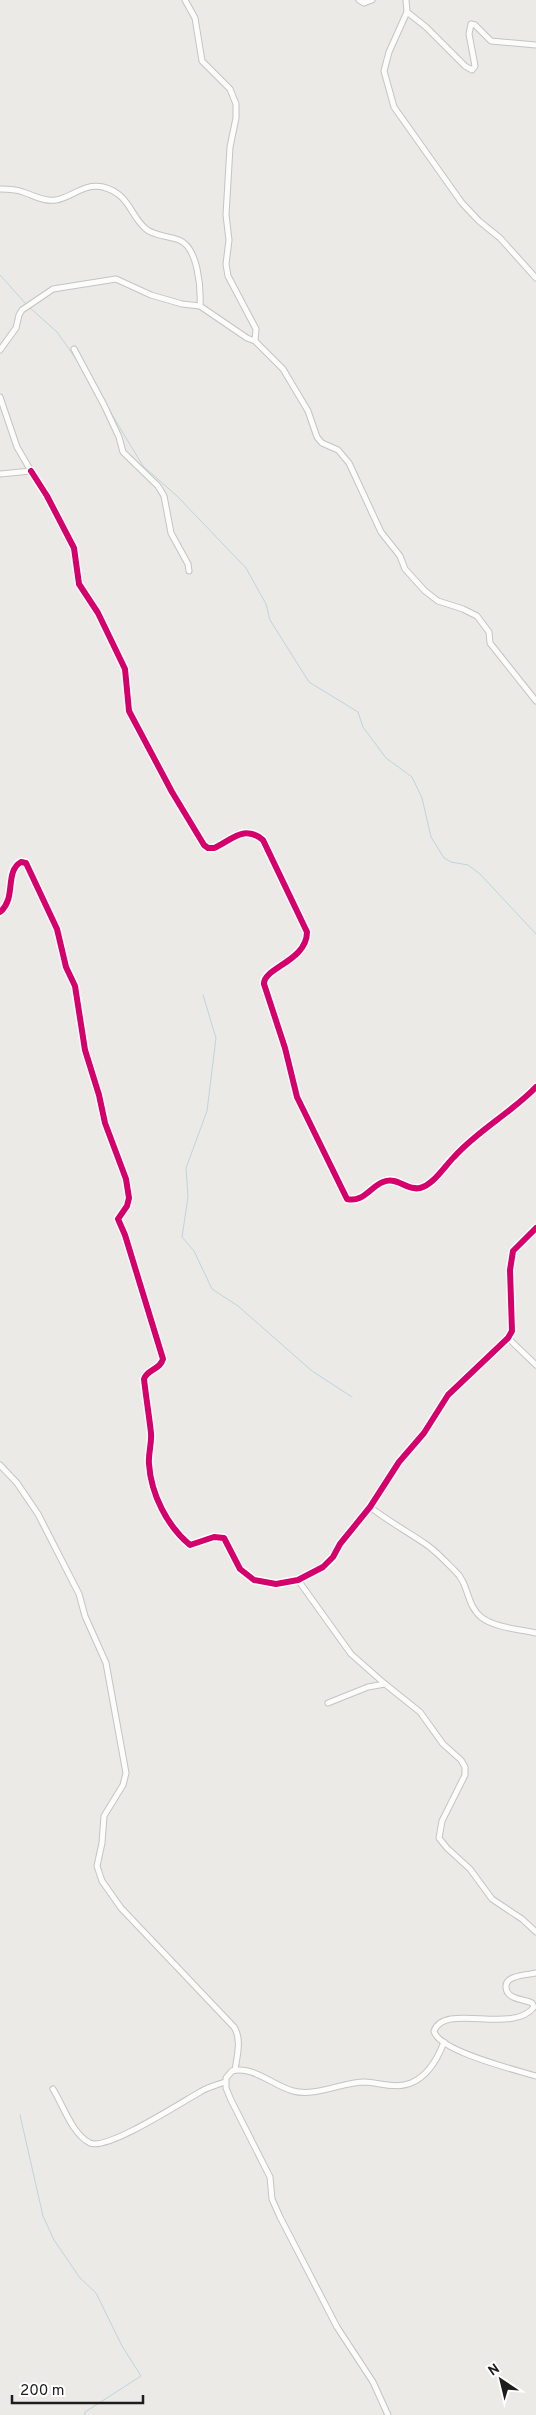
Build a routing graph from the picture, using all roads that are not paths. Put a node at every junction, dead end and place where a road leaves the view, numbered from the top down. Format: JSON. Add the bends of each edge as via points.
{"nodes":[{"id":1,"x":185,"y":0,"type":"edge"},
{"id":2,"x":359,"y":0,"type":"edge"},
{"id":3,"x":372,"y":0,"type":"edge"},
{"id":4,"x":406,"y":0,"type":"edge"},
{"id":5,"x":407,"y":12,"type":"junction"},
{"id":6,"x":536,"y":45,"type":"edge"},
{"id":7,"x":0,"y":189,"type":"edge"},
{"id":8,"x":536,"y":278,"type":"edge"},
{"id":9,"x":200,"y":306,"type":"junction"},
{"id":10,"x":255,"y":341,"type":"junction"},
{"id":11,"x":74,"y":349,"type":"dead end"},
{"id":12,"x":0,"y":350,"type":"edge"},
{"id":13,"x":0,"y":397,"type":"edge"},
{"id":14,"x":31,"y":471,"type":"junction"},
{"id":15,"x":0,"y":474,"type":"edge"},
{"id":16,"x":189,"y":571,"type":"dead end"},
{"id":17,"x":536,"y":701,"type":"edge"},
{"id":18,"x":0,"y":912,"type":"edge"},
{"id":19,"x":536,"y":1088,"type":"edge"},
{"id":20,"x":536,"y":1228,"type":"edge"},
{"id":21,"x":508,"y":1338,"type":"junction"},
{"id":22,"x":536,"y":1365,"type":"edge"},
{"id":23,"x":0,"y":1466,"type":"edge"},
{"id":24,"x":370,"y":1507,"type":"junction"},
{"id":25,"x":298,"y":1580,"type":"junction"},
{"id":26,"x":536,"y":1632,"type":"edge"},
{"id":27,"x":384,"y":1684,"type":"junction"},
{"id":28,"x":328,"y":1703,"type":"dead end"},
{"id":29,"x":536,"y":1932,"type":"edge"},
{"id":30,"x":536,"y":1973,"type":"edge"},
{"id":31,"x":444,"y":2042,"type":"junction"},
{"id":32,"x":235,"y":2070,"type":"junction"},
{"id":33,"x":536,"y":2076,"type":"edge"},
{"id":34,"x":225,"y":2082,"type":"junction"},
{"id":35,"x":53,"y":2089,"type":"dead end"},
{"id":36,"x":388,"y":2415,"type":"edge"}],
"edges":[{"from":1,"to":10,"type":"street","via":[[195,18],[202,61],[230,89],[236,104],[230,147],[226,264],[228,276],[256,329]]},
{"from":2,"to":3,"type":"street","via":[[364,3]]},
{"from":4,"to":5,"type":"street"},
{"from":5,"to":6,"type":"street","via":[[472,70],[475,66],[469,34],[471,24],[491,40]]},
{"from":5,"to":8,"type":"street","via":[[384,71],[394,107],[462,203]]},
{"from":7,"to":9,"type":"street","via":[[51,201],[84,187],[102,187],[114,192],[147,230],[180,240],[187,246],[200,281]]},
{"from":9,"to":10,"type":"street"},
{"from":9,"to":12,"type":"street","via":[[150,296],[116,279],[53,289],[22,310],[16,328]]},
{"from":10,"to":17,"type":"street","via":[[282,369],[308,411],[317,437],[338,450],[349,462],[381,532],[405,568],[434,599],[477,616],[489,632],[490,643]]},
{"from":11,"to":16,"type":"street","via":[[104,405],[123,452],[164,496],[171,533]]},
{"from":13,"to":14,"type":"street","via":[[17,446]]},
{"from":14,"to":15,"type":"street"},
{"from":14,"to":19,"type":"street","via":[[74,548],[79,584],[98,613],[125,669],[129,710],[172,792],[208,848],[248,831],[263,840],[307,932],[300,951],[266,976],[264,984],[285,1048],[296,1097],[347,1199],[362,1197],[383,1182],[394,1180],[410,1188],[428,1184],[469,1140]]},
{"from":18,"to":25,"type":"street","via":[[9,901],[16,867],[21,862],[26,863],[57,929],[66,968],[75,986],[85,1050],[105,1123],[126,1179],[129,1198],[118,1219],[162,1353],[160,1366],[146,1374],[144,1379],[151,1435],[151,1476],[168,1521],[190,1545],[214,1537],[224,1538],[240,1569],[254,1580],[276,1584]]},
{"from":20,"to":21,"type":"street","via":[[513,1251],[509,1280],[512,1331]]},
{"from":21,"to":22,"type":"street"},
{"from":21,"to":24,"type":"street","via":[[448,1395]]},
{"from":23,"to":32,"type":"street","via":[[17,1482],[38,1514],[74,1582],[106,1663],[126,1773],[123,1785],[104,1816],[98,1872],[121,1908],[234,2027],[238,2038]]},
{"from":24,"to":25,"type":"street","via":[[329,1562]]},
{"from":24,"to":26,"type":"street","via":[[429,1546],[455,1571],[463,1581],[469,1601],[481,1617],[502,1626]]},
{"from":25,"to":27,"type":"street","via":[[351,1654]]},
{"from":27,"to":28,"type":"street","via":[[364,1688]]},
{"from":27,"to":29,"type":"street","via":[[420,1712],[465,1767],[463,1780],[442,1821],[441,1841],[470,1870],[492,1899]]},
{"from":30,"to":31,"type":"street","via":[[508,1980],[506,1986],[512,1996],[532,2003],[534,2006],[530,2011],[505,2019],[445,2019],[434,2030]]},
{"from":31,"to":32,"type":"street","via":[[423,2075],[404,2085],[363,2082],[300,2092],[288,2090],[252,2073]]},
{"from":31,"to":33,"type":"street","via":[[484,2061]]},
{"from":32,"to":34,"type":"street","via":[[228,2073]]},
{"from":34,"to":35,"type":"street","via":[[201,2091],[126,2133],[96,2144],[87,2141],[78,2131]]},
{"from":34,"to":36,"type":"street","via":[[270,2177],[272,2199],[280,2217],[337,2327],[373,2382]]}]}
